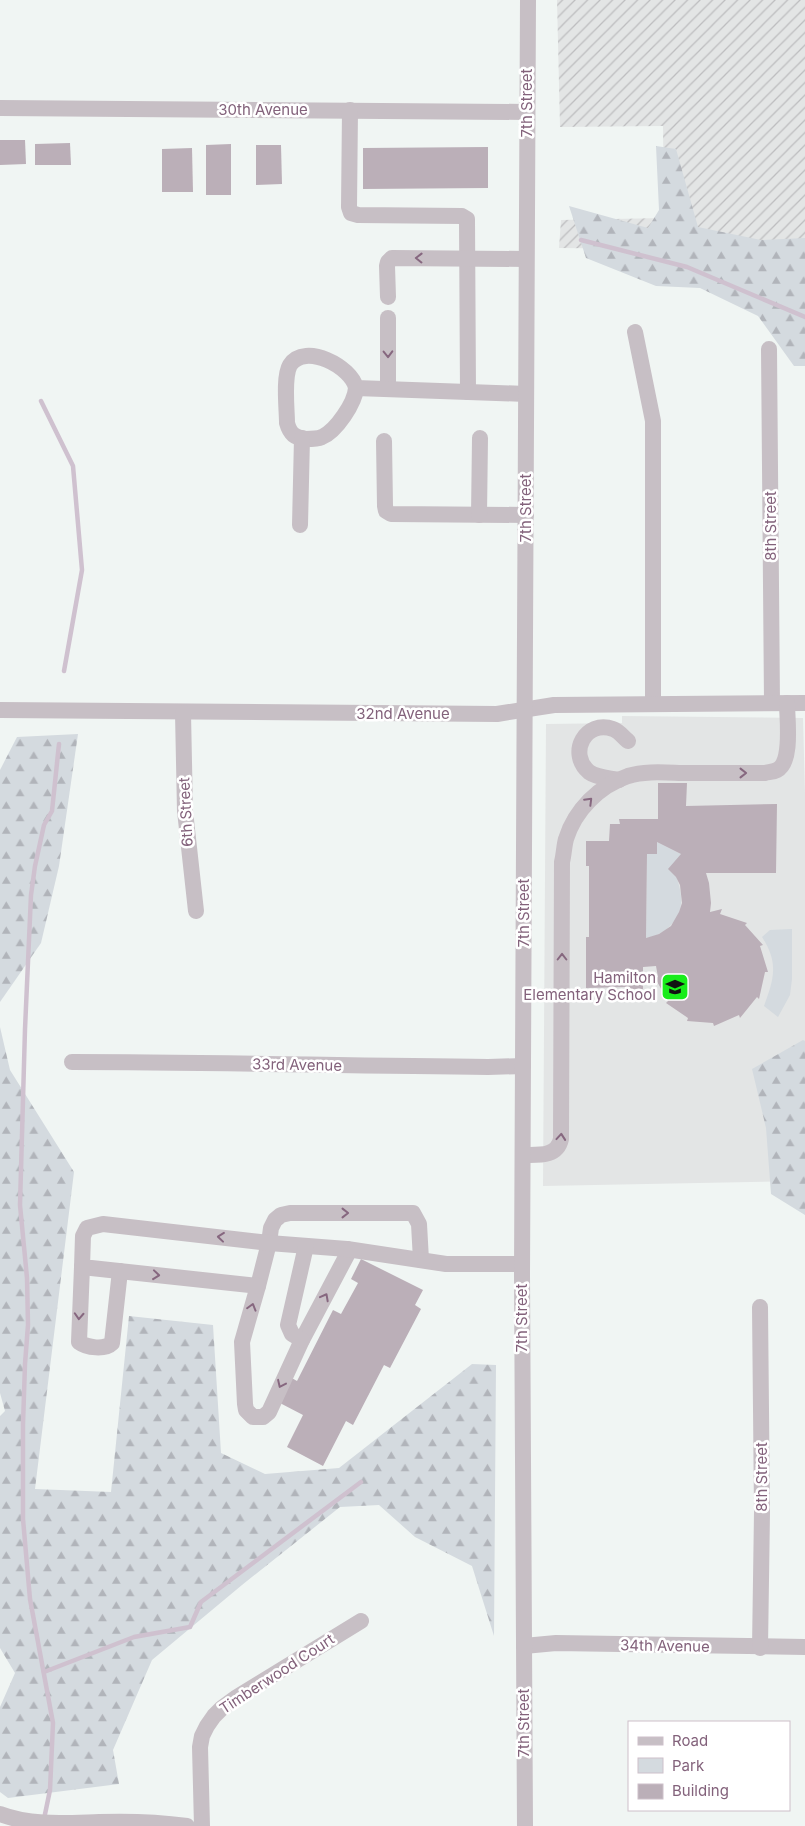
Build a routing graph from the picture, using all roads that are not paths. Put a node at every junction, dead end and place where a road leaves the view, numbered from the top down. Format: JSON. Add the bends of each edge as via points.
{"nodes":[{"id":1,"x":528,"y":0,"type":"edge"},
{"id":2,"x":0,"y":108,"type":"edge"},
{"id":3,"x":350,"y":110,"type":"junction"},
{"id":4,"x":526,"y":112,"type":"junction"},
{"id":5,"x":468,"y":258,"type":"junction"},
{"id":6,"x":526,"y":259,"type":"junction"},
{"id":7,"x":388,"y":297,"type":"dead end"},
{"id":8,"x":388,"y":318,"type":"dead end"},
{"id":9,"x":635,"y":332,"type":"dead end"},
{"id":10,"x":769,"y":349,"type":"dead end"},
{"id":11,"x":356,"y":388,"type":"junction"},
{"id":12,"x":388,"y":389,"type":"junction"},
{"id":13,"x":468,"y":392,"type":"junction"},
{"id":14,"x":526,"y":394,"type":"junction"},
{"id":15,"x":302,"y":438,"type":"junction"},
{"id":16,"x":480,"y":438,"type":"dead end"},
{"id":17,"x":384,"y":441,"type":"dead end"},
{"id":18,"x":479,"y":515,"type":"junction"},
{"id":19,"x":526,"y":516,"type":"junction"},
{"id":20,"x":300,"y":525,"type":"dead end"},
{"id":21,"x":779,"y":703,"type":"junction"},
{"id":22,"x":805,"y":703,"type":"edge"},
{"id":23,"x":653,"y":704,"type":"junction"},
{"id":24,"x":0,"y":710,"type":"edge"},
{"id":25,"x":524,"y":710,"type":"junction"},
{"id":26,"x":183,"y":713,"type":"junction"},
{"id":27,"x":628,"y":741,"type":"dead end"},
{"id":28,"x":619,"y":780,"type":"junction"},
{"id":29,"x":196,"y":911,"type":"dead end"},
{"id":30,"x":72,"y":1062,"type":"dead end"},
{"id":31,"x":523,"y":1066,"type":"junction"},
{"id":32,"x":523,"y":1155,"type":"junction"},
{"id":33,"x":269,"y":1243,"type":"junction"},
{"id":34,"x":306,"y":1246,"type":"junction"},
{"id":35,"x":347,"y":1249,"type":"junction"},
{"id":36,"x":421,"y":1260,"type":"junction"},
{"id":37,"x":522,"y":1264,"type":"junction"},
{"id":38,"x":82,"y":1267,"type":"junction"},
{"id":39,"x":120,"y":1271,"type":"junction"},
{"id":40,"x":258,"y":1286,"type":"junction"},
{"id":41,"x":760,"y":1307,"type":"dead end"},
{"id":42,"x":302,"y":1340,"type":"junction"},
{"id":43,"x":361,"y":1621,"type":"dead end"},
{"id":44,"x":524,"y":1646,"type":"junction"},
{"id":45,"x":805,"y":1647,"type":"edge"},
{"id":46,"x":760,"y":1648,"type":"junction"},
{"id":47,"x":0,"y":1814,"type":"edge"},
{"id":48,"x":187,"y":1826,"type":"edge"},
{"id":49,"x":202,"y":1826,"type":"edge"},
{"id":50,"x":524,"y":1826,"type":"edge"}],
"edges":[{"from":1,"to":4,"type":"street","name":"7th Street"},
{"from":2,"to":3,"type":"street","name":"30th Avenue"},
{"from":3,"to":4,"type":"street","name":"30th Avenue"},
{"from":3,"to":5,"type":"street","via":[[351,213],[462,216],[467,218]]},
{"from":4,"to":6,"type":"street","name":"7th Street"},
{"from":5,"to":6,"type":"street"},
{"from":5,"to":7,"type":"street","one_way":true,"via":[[392,258],[387,266]]},
{"from":5,"to":13,"type":"street"},
{"from":6,"to":14,"type":"street","name":"7th Street"},
{"from":8,"to":12,"type":"street","one_way":true},
{"from":9,"to":23,"type":"street","via":[[654,421]]},
{"from":10,"to":21,"type":"street","name":"8th Street"},
{"from":11,"to":12,"type":"street"},
{"from":11,"to":15,"type":"street","via":[[355,397],[331,430],[323,437]]},
{"from":11,"to":15,"type":"street","via":[[348,373],[321,357],[298,358],[291,364],[287,374],[287,423],[292,435]]},
{"from":12,"to":13,"type":"street"},
{"from":13,"to":14,"type":"street"},
{"from":14,"to":19,"type":"street","name":"7th Street"},
{"from":15,"to":20,"type":"street"},
{"from":16,"to":18,"type":"street"},
{"from":17,"to":18,"type":"street","via":[[386,511],[391,514]]},
{"from":18,"to":19,"type":"street"},
{"from":19,"to":25,"type":"street","name":"7th Street"},
{"from":21,"to":22,"type":"street","name":"32nd Avenue"},
{"from":21,"to":23,"type":"street","name":"32nd Avenue"},
{"from":28,"to":21,"type":"street","name":"8th Street","one_way":true,"via":[[650,773],[765,774],[778,770],[785,762],[787,751]]},
{"from":23,"to":25,"type":"street","name":"32nd Avenue","via":[[554,705]]},
{"from":24,"to":26,"type":"street","name":"32nd Avenue"},
{"from":25,"to":26,"type":"street","name":"32nd Avenue","via":[[497,714]]},
{"from":25,"to":31,"type":"street","name":"7th Street"},
{"from":26,"to":29,"type":"street","name":"6th Street","via":[[185,811]]},
{"from":27,"to":28,"type":"street","via":[[611,728],[600,728],[583,737],[579,746],[579,754],[589,772]]},
{"from":32,"to":28,"type":"street","one_way":true,"via":[[556,1151],[561,1139],[562,862],[566,840],[583,807],[596,794]]},
{"from":30,"to":31,"type":"street","name":"33rd Avenue"},
{"from":31,"to":32,"type":"street","name":"7th Street"},
{"from":32,"to":37,"type":"street","name":"7th Street"},
{"from":33,"to":34,"type":"street"},
{"from":33,"to":36,"type":"street","one_way":true,"via":[[271,1228],[281,1215],[405,1212],[412,1213],[419,1224]]},
{"from":33,"to":38,"type":"street","one_way":true,"via":[[103,1224],[87,1228],[83,1236]]},
{"from":33,"to":40,"type":"street"},
{"from":34,"to":35,"type":"street"},
{"from":34,"to":42,"type":"street","via":[[288,1325],[292,1334]]},
{"from":35,"to":36,"type":"street"},
{"from":42,"to":35,"type":"street","one_way":true,"via":[[347,1255]]},
{"from":36,"to":37,"type":"street","via":[[451,1264]]},
{"from":37,"to":44,"type":"street","name":"7th Street"},
{"from":38,"to":39,"type":"street"},
{"from":38,"to":39,"type":"street","one_way":true,"via":[[79,1342],[103,1348],[112,1343]]},
{"from":39,"to":40,"type":"street","one_way":true},
{"from":42,"to":40,"type":"street","one_way":true,"via":[[269,1412],[263,1417],[249,1414],[245,1404],[242,1342]]},
{"from":41,"to":46,"type":"street","name":"8th Street"},
{"from":43,"to":49,"type":"street","name":"Timberwood Court","via":[[237,1697],[214,1716],[202,1736],[200,1747]]},
{"from":44,"to":46,"type":"street","name":"34th Avenue","via":[[556,1643]]},
{"from":44,"to":50,"type":"street","name":"7th Street"},
{"from":45,"to":46,"type":"street","name":"34th Avenue"},
{"from":47,"to":48,"type":"street","via":[[26,1822],[141,1822]]}]}
